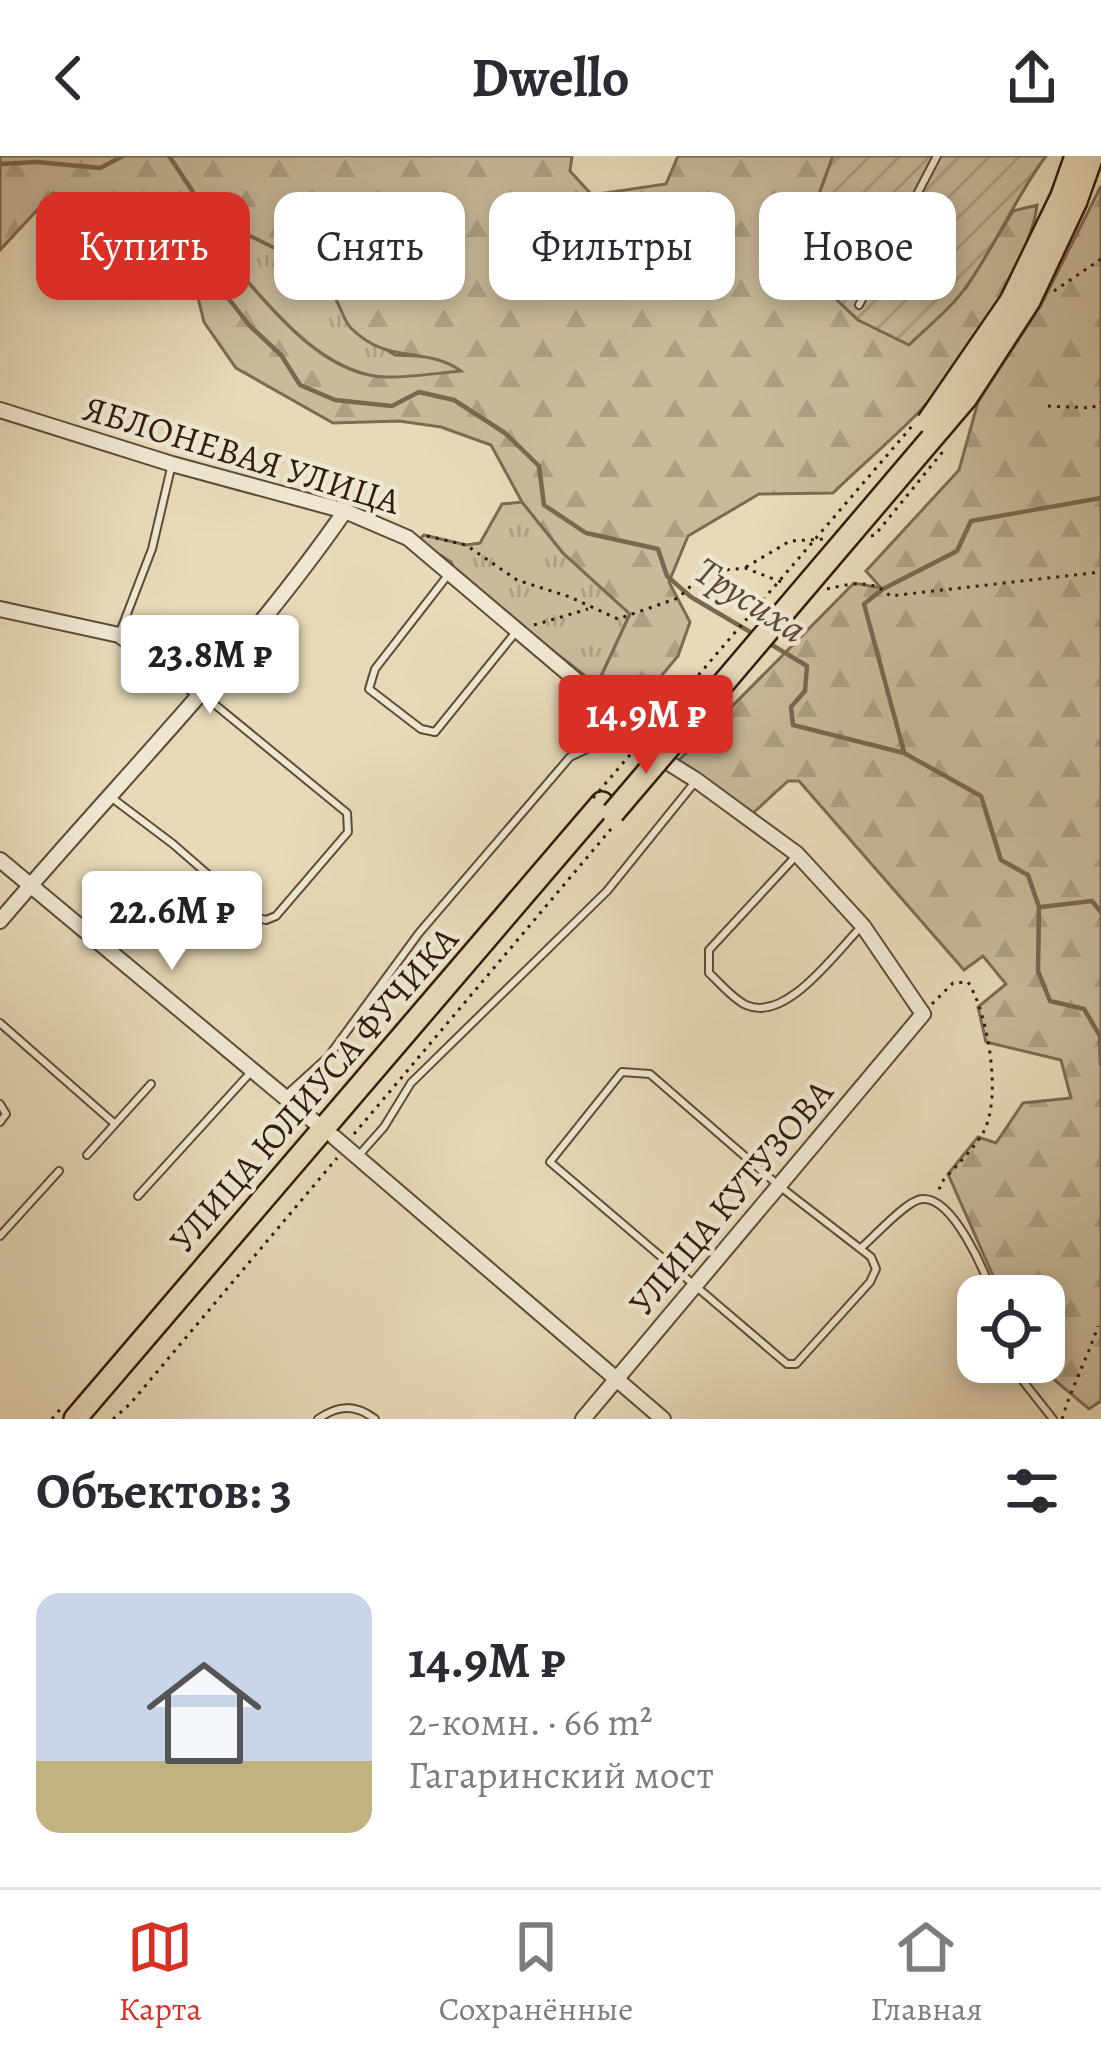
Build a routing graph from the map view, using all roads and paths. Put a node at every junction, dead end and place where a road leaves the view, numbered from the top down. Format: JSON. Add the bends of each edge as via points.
{"nodes":[{"id":1,"x":937,"y":156,"type":"edge"},
{"id":2,"x":1076,"y":156,"type":"edge"},
{"id":3,"x":1092,"y":156,"type":"edge"},
{"id":4,"x":1069,"y":199,"type":"junction"},
{"id":5,"x":859,"y":305,"type":"dead end"},
{"id":6,"x":1101,"y":402,"type":"edge"},
{"id":7,"x":1048,"y":406,"type":"dead end"},
{"id":8,"x":0,"y":410,"type":"edge"},
{"id":9,"x":919,"y":418,"type":"dead end"},
{"id":10,"x":172,"y":464,"type":"junction"},
{"id":11,"x":345,"y":512,"type":"junction"},
{"id":12,"x":424,"y":536,"type":"dead end"},
{"id":13,"x":1101,"y":572,"type":"edge"},
{"id":14,"x":450,"y":573,"type":"junction"},
{"id":15,"x":788,"y":585,"type":"dead end"},
{"id":16,"x":811,"y":593,"type":"dead end"},
{"id":17,"x":590,"y":608,"type":"junction"},
{"id":18,"x":0,"y":609,"type":"edge"},
{"id":19,"x":517,"y":630,"type":"junction"},
{"id":20,"x":118,"y":635,"type":"junction"},
{"id":21,"x":200,"y":692,"type":"junction"},
{"id":22,"x":621,"y":733,"type":"junction"},
{"id":23,"x":696,"y":780,"type":"junction"},
{"id":24,"x":109,"y":796,"type":"junction"},
{"id":25,"x":607,"y":808,"type":"junction"},
{"id":26,"x":797,"y":854,"type":"junction"},
{"id":27,"x":0,"y":860,"type":"edge"},
{"id":28,"x":30,"y":886,"type":"junction"},
{"id":29,"x":0,"y":921,"type":"edge"},
{"id":30,"x":862,"y":926,"type":"junction"},
{"id":31,"x":923,"y":1014,"type":"junction"},
{"id":32,"x":0,"y":1023,"type":"edge"},
{"id":33,"x":251,"y":1072,"type":"junction"},
{"id":34,"x":151,"y":1084,"type":"dead end"},
{"id":35,"x":284,"y":1097,"type":"junction"},
{"id":36,"x":0,"y":1104,"type":"edge"},
{"id":37,"x":0,"y":1122,"type":"edge"},
{"id":38,"x":115,"y":1124,"type":"junction"},
{"id":39,"x":337,"y":1140,"type":"junction"},
{"id":40,"x":87,"y":1155,"type":"dead end"},
{"id":41,"x":357,"y":1157,"type":"junction"},
{"id":42,"x":59,"y":1171,"type":"dead end"},
{"id":43,"x":778,"y":1185,"type":"junction"},
{"id":44,"x":138,"y":1196,"type":"dead end"},
{"id":45,"x":935,"y":1202,"type":"junction"},
{"id":46,"x":0,"y":1236,"type":"edge"},
{"id":47,"x":862,"y":1247,"type":"junction"},
{"id":48,"x":983,"y":1275,"type":"edge"},
{"id":49,"x":693,"y":1288,"type":"junction"},
{"id":50,"x":1098,"y":1326,"type":"dead end"},
{"id":51,"x":616,"y":1379,"type":"junction"},
{"id":52,"x":1025,"y":1383,"type":"edge"},
{"id":53,"x":75,"y":1419,"type":"edge"},
{"id":54,"x":94,"y":1419,"type":"edge"},
{"id":55,"x":112,"y":1419,"type":"edge"},
{"id":56,"x":318,"y":1419,"type":"edge"},
{"id":57,"x":375,"y":1419,"type":"edge"},
{"id":58,"x":583,"y":1419,"type":"edge"},
{"id":59,"x":663,"y":1419,"type":"edge"},
{"id":60,"x":1058,"y":1419,"type":"edge"}],
"edges":[{"from":1,"to":5,"type":"lane"},
{"from":2,"to":4,"type":"main road"},
{"from":3,"to":4,"type":"main road"},
{"from":4,"to":25,"type":"main road","name":"УЛИЦА ЮЛИУСА ФУЧИКА","bridge":true,"via":[[1029,301],[966,398]]},
{"from":6,"to":7,"type":"path"},
{"from":8,"to":10,"type":"street","name":"ЯБЛОНЕВАЯ УЛИЦА"},
{"from":9,"to":25,"type":"path","bridge":true},
{"from":10,"to":11,"type":"street","name":"ЯБЛОНЕВАЯ УЛИЦА"},
{"from":10,"to":20,"type":"lane","via":[[152,549]]},
{"from":11,"to":14,"type":"street","name":"ЯБЛОНЕВАЯ УЛИЦА","via":[[408,538]]},
{"from":11,"to":21,"type":"street"},
{"from":12,"to":17,"type":"path","via":[[466,545],[517,580]]},
{"from":13,"to":16,"type":"path","via":[[890,596],[854,583]]},
{"from":14,"to":19,"type":"street","name":"ЯБЛОНЕВАЯ УЛИЦА"},
{"from":14,"to":19,"type":"lane","via":[[375,669],[369,689],[436,732]]},
{"from":15,"to":17,"type":"path","via":[[745,568],[706,572],[678,598],[618,619]]},
{"from":17,"to":19,"type":"path"},
{"from":18,"to":20,"type":"street"},
{"from":19,"to":22,"type":"street","name":"ЯБЛОНЕВАЯ УЛИЦА","via":[[590,692]]},
{"from":20,"to":21,"type":"street"},
{"from":21,"to":24,"type":"street"},
{"from":21,"to":24,"type":"lane","via":[[347,814],[348,832],[276,916],[258,918]]},
{"from":22,"to":23,"type":"street","name":"ЯБЛОНЕВАЯ УЛИЦА"},
{"from":22,"to":35,"type":"lane","via":[[570,757],[419,933],[328,1057]]},
{"from":23,"to":26,"type":"street","name":"ЯБЛОНЕВАЯ УЛИЦА"},
{"from":23,"to":41,"type":"lane","via":[[607,891],[411,1083]]},
{"from":24,"to":28,"type":"street"},
{"from":25,"to":39,"type":"main road","name":"УЛИЦА ЮЛИУСА ФУЧИКА"},
{"from":25,"to":39,"type":"path","via":[[359,1124]]},
{"from":26,"to":30,"type":"street","name":"ЯБЛОНЕВАЯ УЛИЦА"},
{"from":26,"to":30,"type":"lane","via":[[709,950],[709,973],[743,1004],[763,1010],[786,1003]]},
{"from":27,"to":28,"type":"street"},
{"from":28,"to":29,"type":"street"},
{"from":28,"to":33,"type":"street"},
{"from":30,"to":31,"type":"street","name":"ЯБЛОНЕВАЯ УЛИЦА"},
{"from":31,"to":43,"type":"street","name":"УЛИЦА КУТУЗОВА"},
{"from":31,"to":45,"type":"path","via":[[953,983],[968,982],[985,1025],[993,1084],[985,1129]]},
{"from":32,"to":38,"type":"lane"},
{"from":33,"to":35,"type":"street"},
{"from":33,"to":44,"type":"lane"},
{"from":34,"to":38,"type":"lane"},
{"from":35,"to":39,"type":"street"},
{"from":36,"to":37,"type":"lane"},
{"from":38,"to":40,"type":"lane"},
{"from":39,"to":41,"type":"street"},
{"from":39,"to":53,"type":"main road","name":"УЛИЦА ЮЛИУСА ФУЧИКА"},
{"from":39,"to":54,"type":"main road","name":"УЛИЦА ЮЛИУСА ФУЧИКА"},
{"from":39,"to":55,"type":"path"},
{"from":41,"to":51,"type":"street"},
{"from":42,"to":46,"type":"lane"},
{"from":43,"to":47,"type":"lane"},
{"from":43,"to":49,"type":"street","name":"УЛИЦА КУТУЗОВА"},
{"from":43,"to":49,"type":"lane","via":[[650,1073],[622,1072],[550,1162]]},
{"from":45,"to":47,"type":"lane","via":[[910,1204]]},
{"from":45,"to":48,"type":"lane","via":[[965,1236]]},
{"from":47,"to":49,"type":"lane","via":[[876,1269],[869,1282],[796,1364]]},
{"from":49,"to":51,"type":"street","name":"УЛИЦА КУТУЗОВА"},
{"from":50,"to":60,"type":"path"},
{"from":51,"to":58,"type":"street","name":"УЛИЦА КУТУЗОВА"},
{"from":51,"to":59,"type":"street"},
{"from":52,"to":60,"type":"lane"},
{"from":56,"to":57,"type":"lane","via":[[345,1406]]}]}
